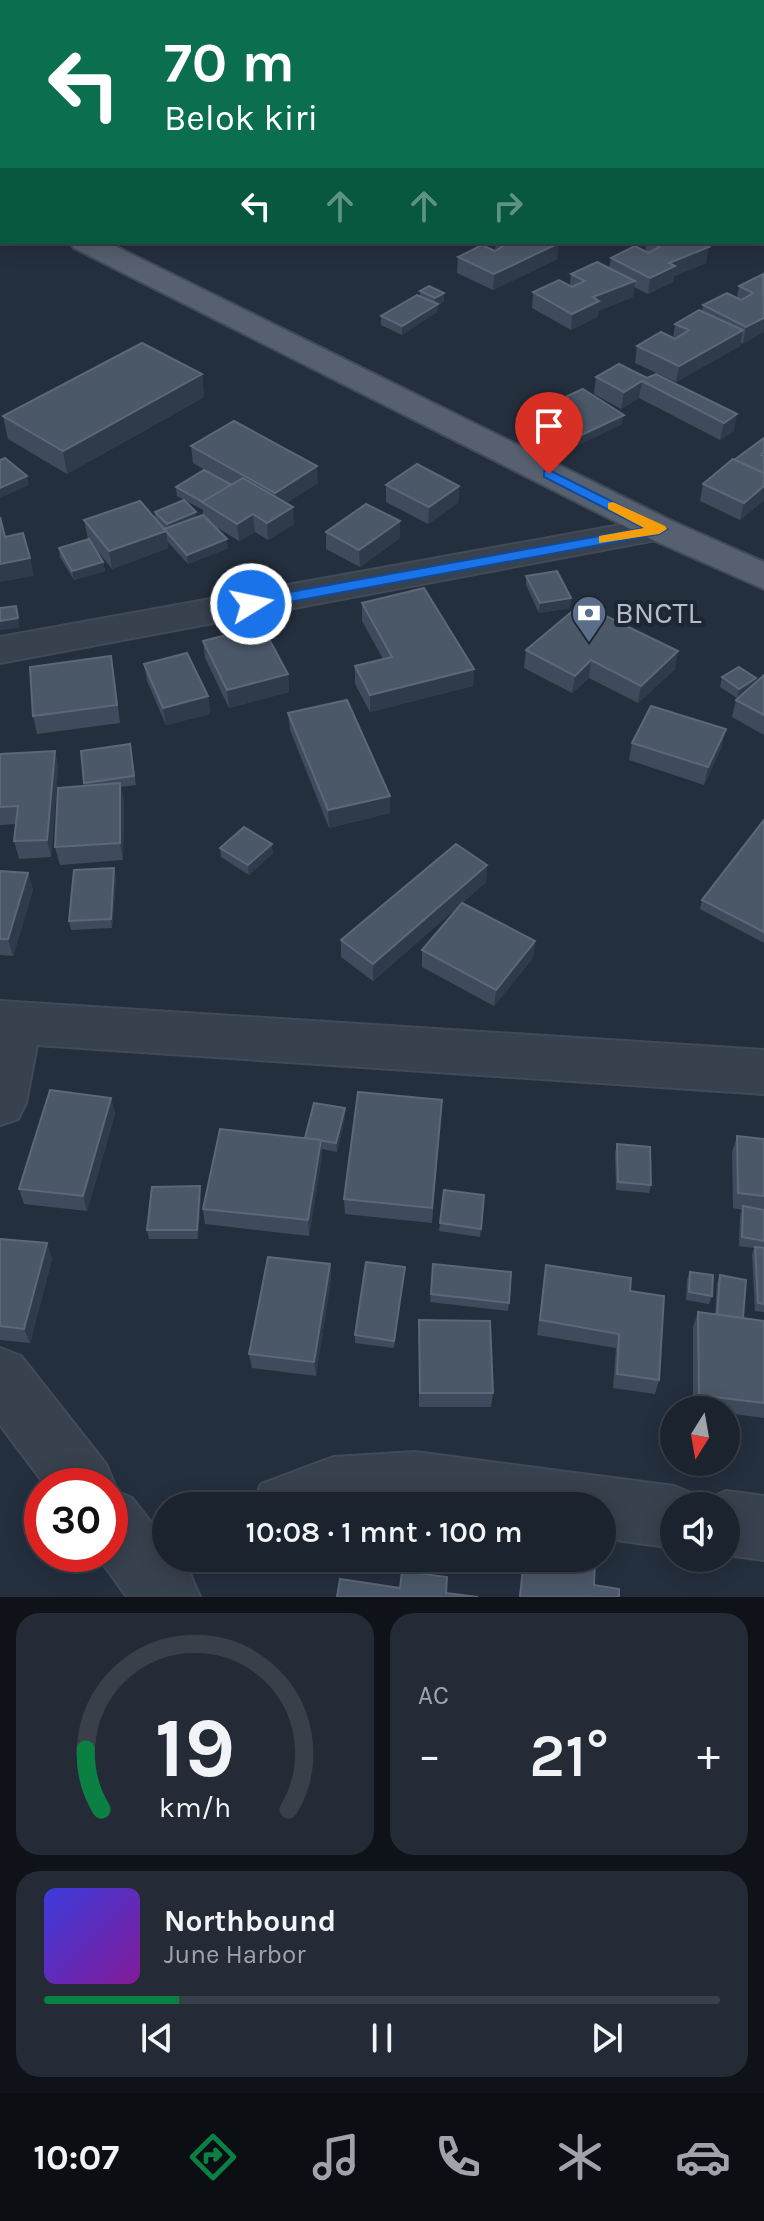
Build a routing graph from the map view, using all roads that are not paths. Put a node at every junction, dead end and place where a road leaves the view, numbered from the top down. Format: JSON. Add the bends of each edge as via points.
{"nodes":[{"id":1,"x":88,"y":244,"type":"edge"},
{"id":2,"x":659,"y":529,"type":"junction"},
{"id":3,"x":764,"y":577,"type":"edge"},
{"id":4,"x":0,"y":650,"type":"edge"},
{"id":5,"x":8,"y":1023,"type":"edge"},
{"id":6,"x":764,"y":1072,"type":"edge"},
{"id":7,"x":0,"y":1103,"type":"edge"},
{"id":8,"x":0,"y":1377,"type":"edge"},
{"id":9,"x":70,"y":1468,"type":"edge"},
{"id":10,"x":322,"y":1492,"type":"edge"},
{"id":11,"x":484,"y":1492,"type":"edge"},
{"id":12,"x":616,"y":1509,"type":"edge"},
{"id":13,"x":660,"y":1515,"type":"edge"},
{"id":14,"x":740,"y":1525,"type":"edge"},
{"id":15,"x":764,"y":1528,"type":"edge"}],
"edges":[{"from":1,"to":2,"type":"main road"},
{"from":2,"to":3,"type":"main road"},
{"from":2,"to":4,"type":"street"},
{"from":5,"to":6,"type":"street"},
{"from":5,"to":7,"type":"street"},
{"from":8,"to":9,"type":"street"},
{"from":10,"to":11,"type":"street","via":[[415,1483]]},
{"from":12,"to":13,"type":"street"},
{"from":14,"to":15,"type":"street"}]}
